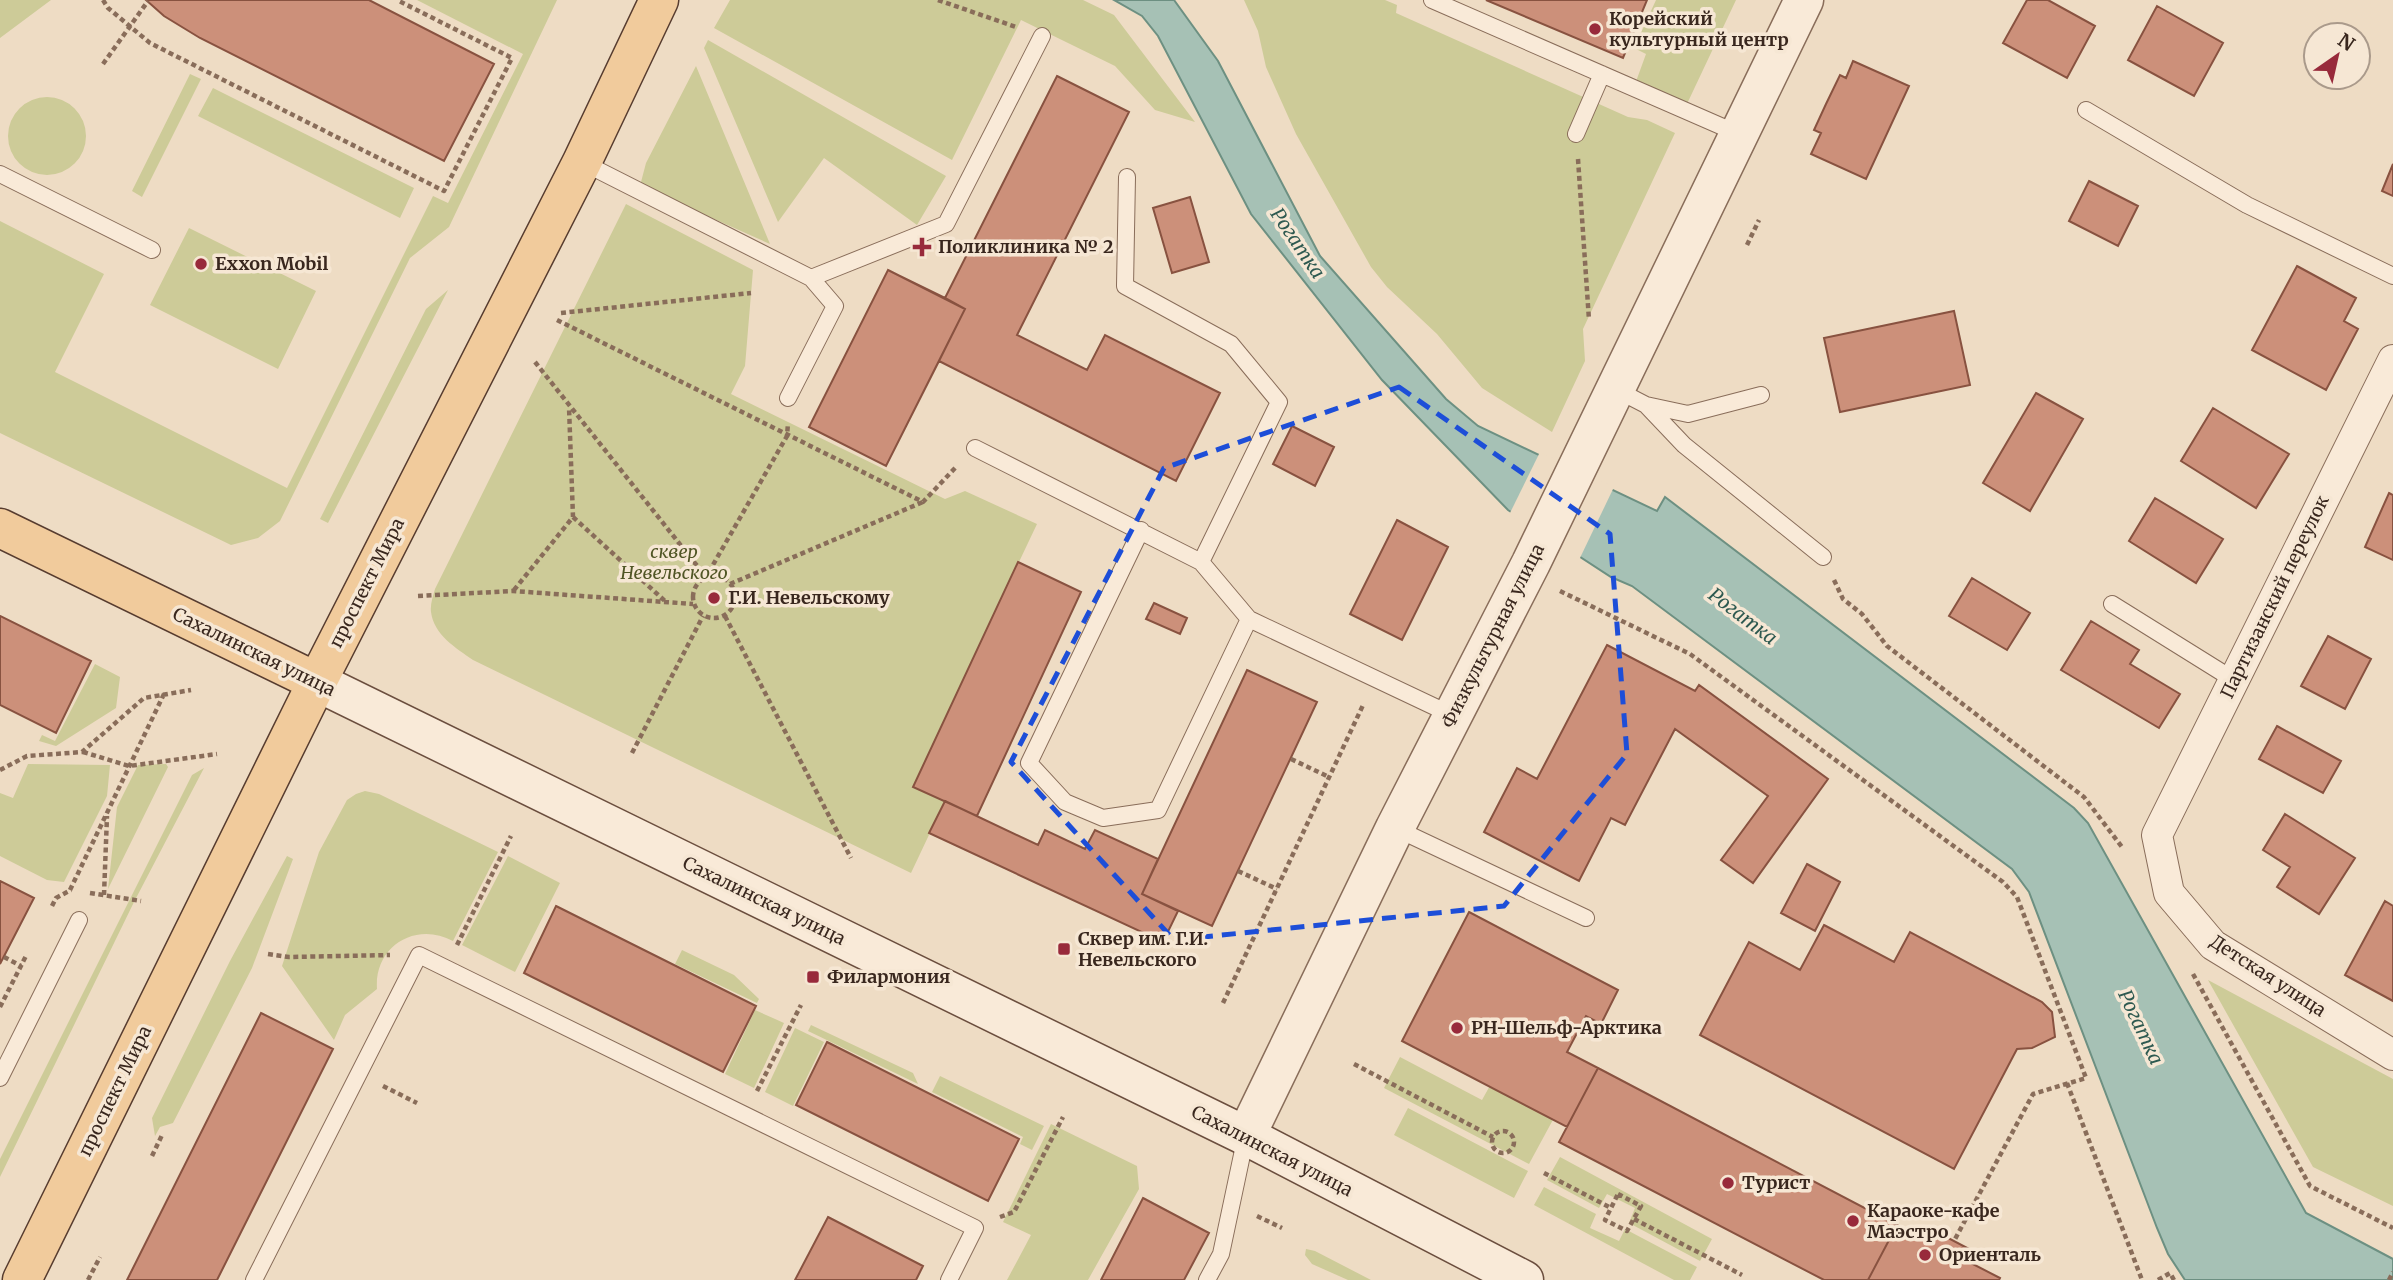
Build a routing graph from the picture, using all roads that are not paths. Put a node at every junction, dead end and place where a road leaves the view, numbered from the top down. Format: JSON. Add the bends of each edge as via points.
{"nodes":[{"id":1,"x":659,"y":0,"type":"edge"},
{"id":2,"x":1432,"y":0,"type":"edge"},
{"id":3,"x":1804,"y":0,"type":"edge"},
{"id":4,"x":1042,"y":36,"type":"road end"},
{"id":5,"x":1602,"y":74,"type":"junction"},
{"id":6,"x":2086,"y":110,"type":"dead end"},
{"id":7,"x":1576,"y":134,"type":"road end"},
{"id":8,"x":1739,"y":134,"type":"junction"},
{"id":9,"x":582,"y":162,"type":"junction"},
{"id":10,"x":0,"y":174,"type":"edge"},
{"id":11,"x":1128,"y":177,"type":"dead end"},
{"id":12,"x":152,"y":250,"type":"dead end"},
{"id":13,"x":2393,"y":276,"type":"edge"},
{"id":14,"x":810,"y":278,"type":"junction"},
{"id":15,"x":2393,"y":360,"type":"edge"},
{"id":16,"x":1761,"y":395,"type":"dead end"},
{"id":17,"x":1631,"y":397,"type":"junction"},
{"id":18,"x":789,"y":398,"type":"road end"},
{"id":19,"x":975,"y":448,"type":"dead end"},
{"id":20,"x":0,"y":528,"type":"edge"},
{"id":21,"x":1141,"y":530,"type":"junction"},
{"id":22,"x":1823,"y":557,"type":"dead end"},
{"id":23,"x":1201,"y":562,"type":"junction"},
{"id":24,"x":2112,"y":604,"type":"dead end"},
{"id":25,"x":1249,"y":619,"type":"junction"},
{"id":26,"x":2234,"y":680,"type":"junction"},
{"id":27,"x":317,"y":682,"type":"junction"},
{"id":28,"x":1452,"y":715,"type":"junction"},
{"id":29,"x":1395,"y":828,"type":"junction"},
{"id":30,"x":2157,"y":835,"type":"joint"},
{"id":31,"x":1586,"y":918,"type":"dead end"},
{"id":32,"x":79,"y":920,"type":"dead end"},
{"id":33,"x":2393,"y":1055,"type":"edge"},
{"id":34,"x":0,"y":1078,"type":"edge"},
{"id":35,"x":1247,"y":1136,"type":"junction"},
{"id":36,"x":22,"y":1280,"type":"edge"},
{"id":37,"x":254,"y":1280,"type":"edge"},
{"id":38,"x":949,"y":1280,"type":"edge"},
{"id":39,"x":1207,"y":1280,"type":"edge"},
{"id":40,"x":1524,"y":1280,"type":"edge"}],
"edges":[{"from":1,"to":9,"type":"main road","name":"проспект Мира"},
{"from":2,"to":5,"type":"lane"},
{"from":3,"to":8,"type":"main road","name":"Физкультурная улица"},
{"from":4,"to":14,"type":"lane","via":[[947,225]]},
{"from":5,"to":7,"type":"lane"},
{"from":5,"to":8,"type":"lane"},
{"from":6,"to":13,"type":"lane","via":[[2247,205]]},
{"from":8,"to":17,"type":"main road","name":"Физкультурная улица"},
{"from":9,"to":14,"type":"lane"},
{"from":9,"to":27,"type":"main road","name":"проспект Мира"},
{"from":10,"to":12,"type":"lane"},
{"from":11,"to":23,"type":"lane","via":[[1125,286],[1231,344],[1279,402]]},
{"from":14,"to":18,"type":"lane","via":[[835,306]]},
{"from":15,"to":26,"type":"street","name":"Партизанский переулок"},
{"from":16,"to":17,"type":"lane","via":[[1688,414]]},
{"from":17,"to":22,"type":"lane"},
{"from":17,"to":28,"type":"main road","name":"Физкультурная улица","via":[[1590,442],[1544,576]]},
{"from":19,"to":21,"type":"lane"},
{"from":20,"to":27,"type":"main road","name":"Сахалинская улица"},
{"from":21,"to":23,"type":"lane"},
{"from":21,"to":25,"type":"lane","via":[[1029,762],[1065,802],[1103,818],[1158,810]]},
{"from":23,"to":25,"type":"lane"},
{"from":24,"to":26,"type":"lane"},
{"from":25,"to":28,"type":"lane"},
{"from":26,"to":30,"type":"street","name":"Партизанский переулок"},
{"from":27,"to":35,"type":"main road","name":"Сахалинская улица"},
{"from":27,"to":36,"type":"main road","name":"проспект Мира"},
{"from":28,"to":29,"type":"main road","name":"Физкультурная улица"},
{"from":29,"to":31,"type":"lane"},
{"from":29,"to":35,"type":"main road","name":"Физкультурная улица"},
{"from":30,"to":33,"type":"street","name":"Детская улица","via":[[2169,893],[2213,945]]},
{"from":32,"to":34,"type":"lane"},
{"from":35,"to":39,"type":"lane","name":"Физкультурная улица","via":[[1221,1254]]},
{"from":35,"to":40,"type":"main road","name":"Сахалинская улица"},
{"from":37,"to":38,"type":"lane","via":[[419,955],[975,1228]]}]}
